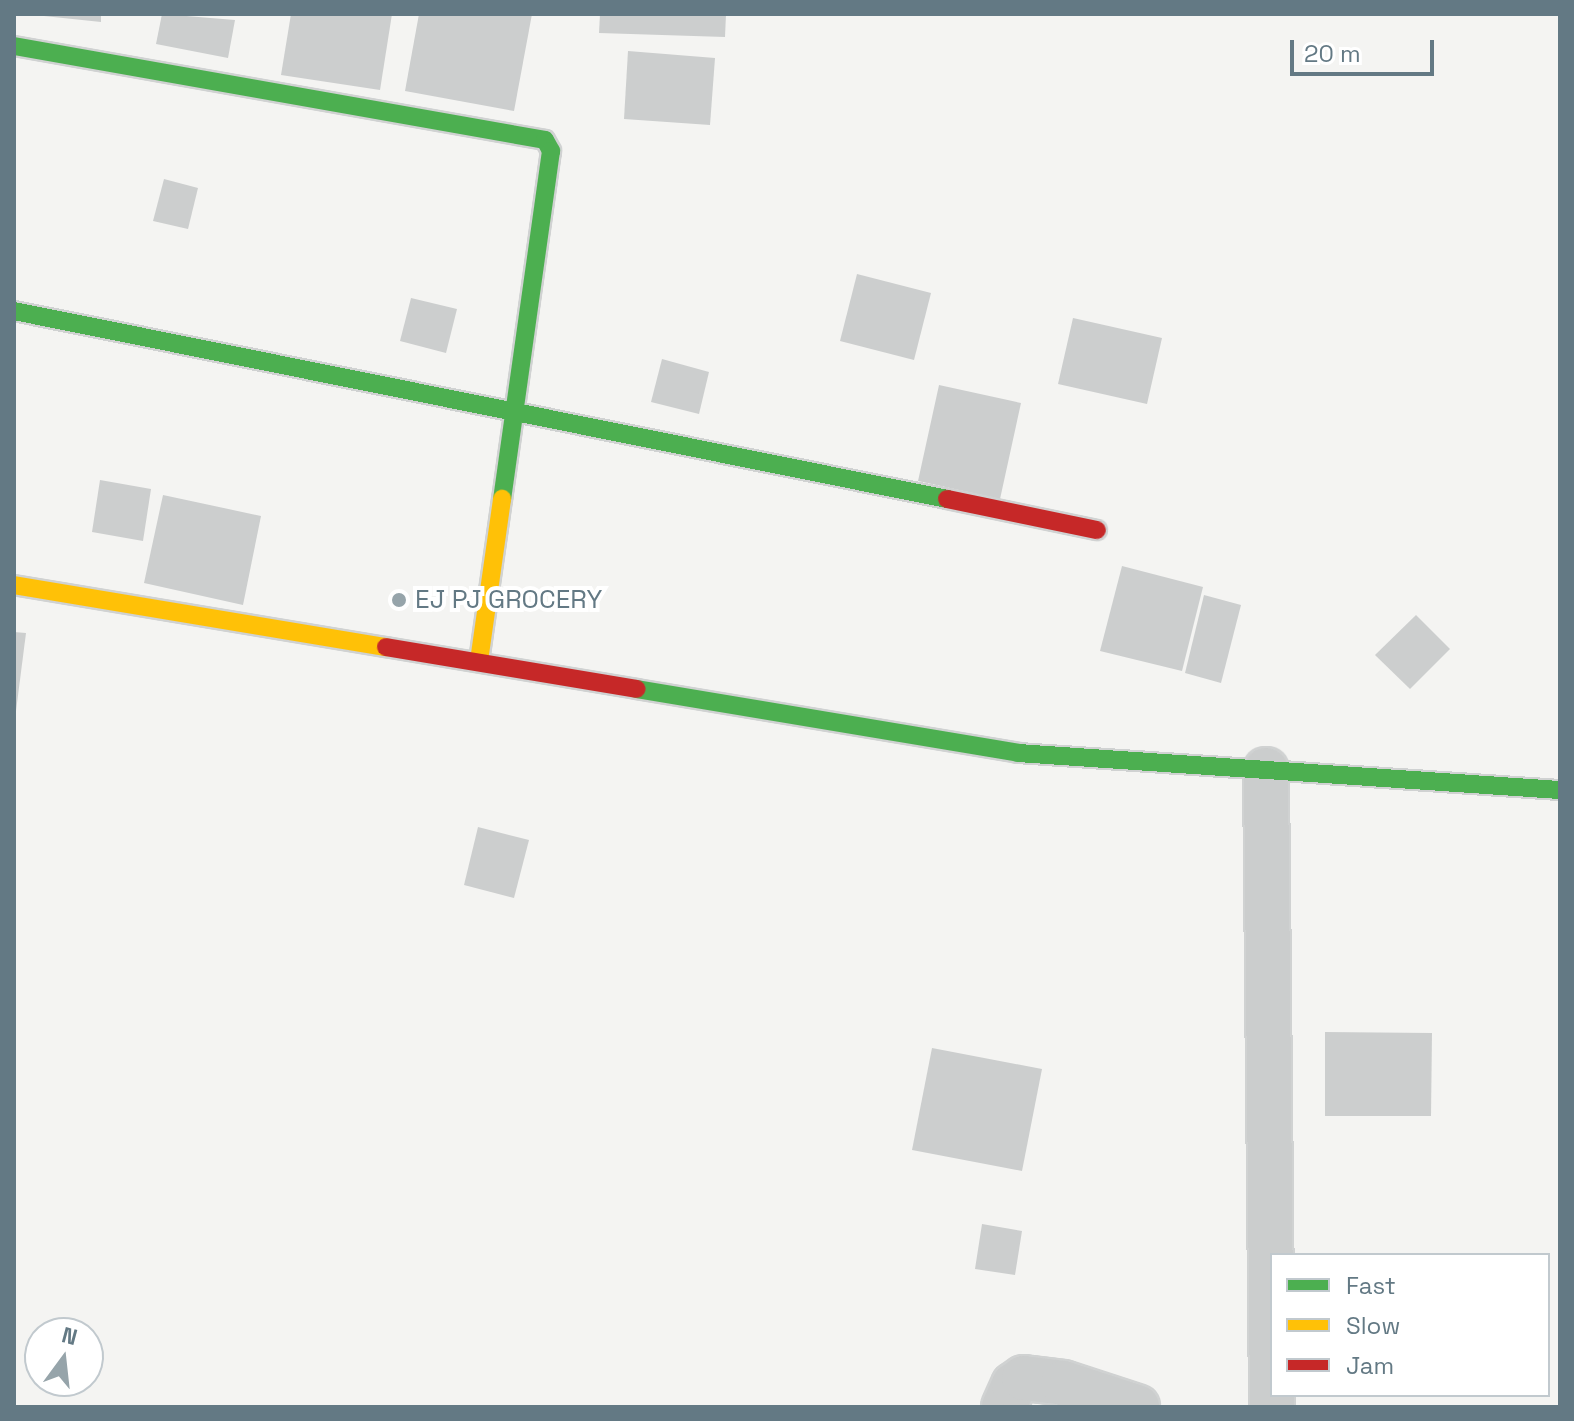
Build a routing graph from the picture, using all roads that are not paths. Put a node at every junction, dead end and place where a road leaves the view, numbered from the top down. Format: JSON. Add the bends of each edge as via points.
{"nodes":[{"id":1,"x":14,"y":46,"type":"edge"},
{"id":2,"x":14,"y":311,"type":"edge"},
{"id":3,"x":511,"y":407,"type":"junction"},
{"id":4,"x":1097,"y":530,"type":"dead end"},
{"id":5,"x":14,"y":585,"type":"edge"},
{"id":6,"x":479,"y":661,"type":"junction"},
{"id":7,"x":1266,"y":770,"type":"junction"},
{"id":8,"x":1556,"y":793,"type":"edge"},
{"id":9,"x":1271,"y":1253,"type":"edge"},
{"id":10,"x":1004,"y":1407,"type":"edge"},
{"id":11,"x":1137,"y":1407,"type":"edge"}],
"edges":[{"from":1,"to":3,"type":"street","via":[[545,140],[551,151]]},
{"from":2,"to":3,"type":"street"},
{"from":3,"to":4,"type":"street"},
{"from":3,"to":6,"type":"street"},
{"from":5,"to":6,"type":"street"},
{"from":6,"to":7,"type":"street","via":[[1018,753]]},
{"from":7,"to":8,"type":"street"},
{"from":7,"to":9,"type":"street"},
{"from":10,"to":11,"type":"street","via":[[1014,1385],[1024,1378],[1063,1383]]}]}
